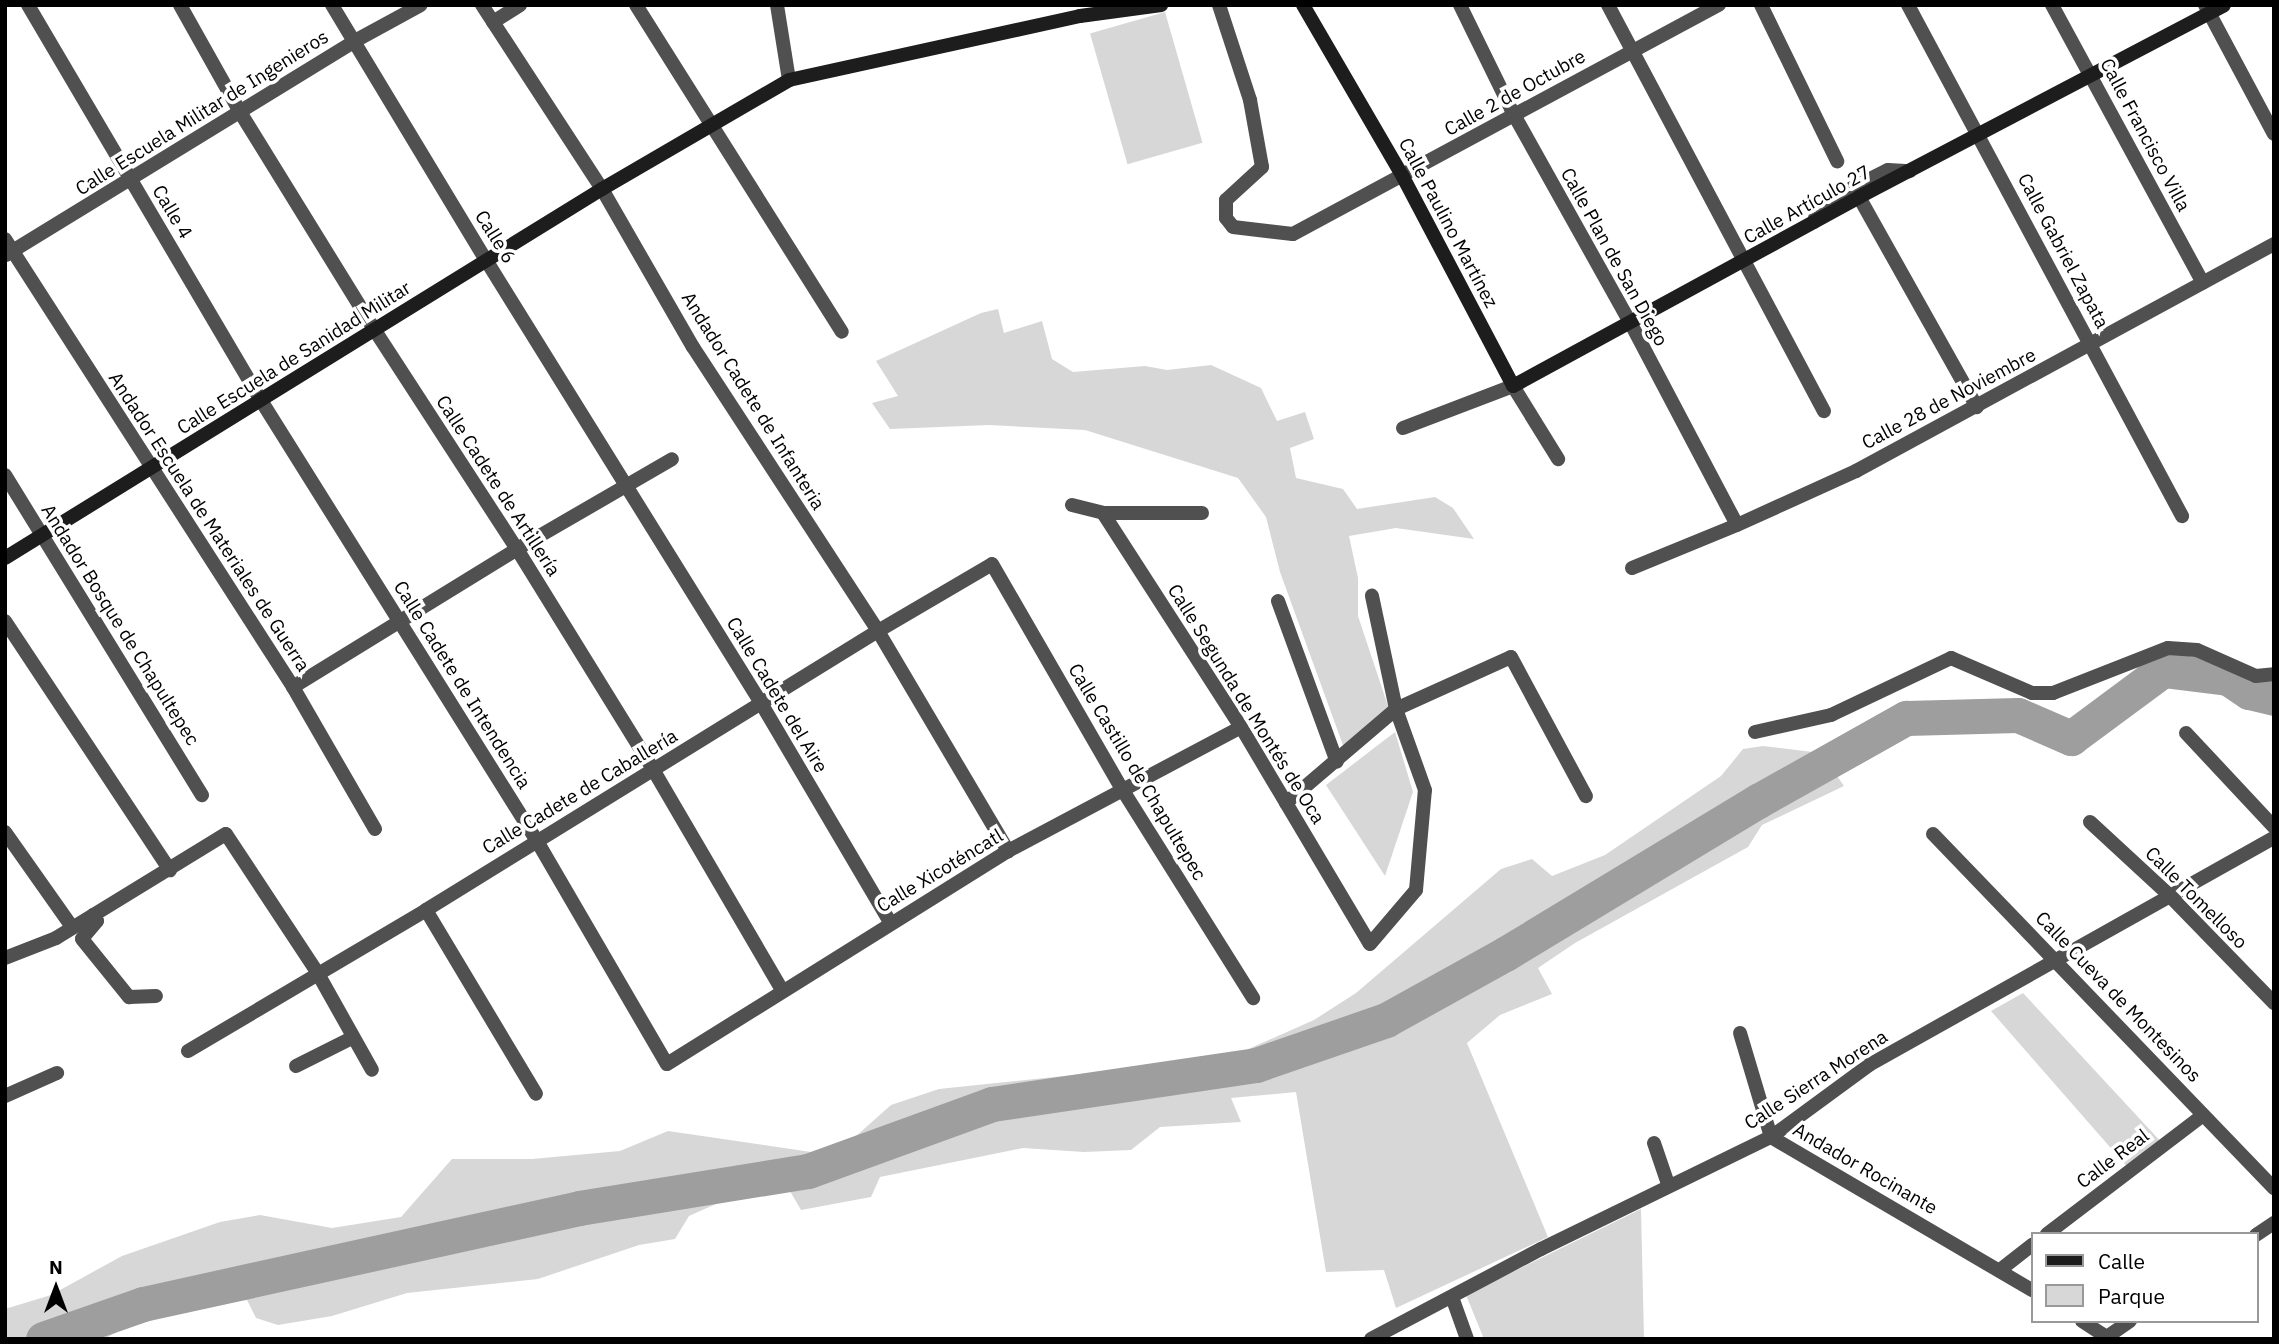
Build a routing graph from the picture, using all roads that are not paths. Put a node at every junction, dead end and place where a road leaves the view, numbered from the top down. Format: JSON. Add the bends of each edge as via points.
{"nodes":[{"id":1,"x":28,"y":5,"type":"edge"},
{"id":2,"x":180,"y":5,"type":"edge"},
{"id":3,"x":332,"y":5,"type":"edge"},
{"id":4,"x":421,"y":5,"type":"edge"},
{"id":5,"x":482,"y":5,"type":"edge"},
{"id":6,"x":520,"y":5,"type":"edge"},
{"id":7,"x":636,"y":5,"type":"edge"},
{"id":8,"x":777,"y":5,"type":"edge"},
{"id":9,"x":1161,"y":5,"type":"edge"},
{"id":10,"x":1219,"y":5,"type":"edge"},
{"id":11,"x":1303,"y":5,"type":"edge"},
{"id":12,"x":1460,"y":5,"type":"edge"},
{"id":13,"x":1608,"y":5,"type":"edge"},
{"id":14,"x":1718,"y":5,"type":"edge"},
{"id":15,"x":1761,"y":5,"type":"edge"},
{"id":16,"x":1908,"y":5,"type":"edge"},
{"id":17,"x":2052,"y":5,"type":"edge"},
{"id":18,"x":2224,"y":5,"type":"edge"},
{"id":19,"x":2207,"y":9,"type":"edge"},
{"id":20,"x":493,"y":22,"type":"junction"},
{"id":21,"x":353,"y":42,"type":"junction"},
{"id":22,"x":1633,"y":51,"type":"junction"},
{"id":23,"x":2092,"y":76,"type":"junction"},
{"id":24,"x":789,"y":80,"type":"junction"},
{"id":25,"x":240,"y":112,"type":"junction"},
{"id":26,"x":1513,"y":113,"type":"junction"},
{"id":27,"x":710,"y":126,"type":"junction"},
{"id":28,"x":2274,"y":134,"type":"edge"},
{"id":29,"x":1980,"y":136,"type":"junction"},
{"id":30,"x":1837,"y":161,"type":"dead end"},
{"id":31,"x":1910,"y":171,"type":"junction"},
{"id":32,"x":1403,"y":177,"type":"junction"},
{"id":33,"x":130,"y":180,"type":"junction"},
{"id":34,"x":602,"y":188,"type":"junction"},
{"id":35,"x":1859,"y":197,"type":"junction"},
{"id":36,"x":1814,"y":222,"type":"junction"},
{"id":37,"x":2274,"y":244,"type":"edge"},
{"id":38,"x":8,"y":249,"type":"edge"},
{"id":39,"x":486,"y":260,"type":"junction"},
{"id":40,"x":1744,"y":261,"type":"junction"},
{"id":41,"x":2203,"y":283,"type":"junction"},
{"id":42,"x":1630,"y":322,"type":"junction"},
{"id":43,"x":374,"y":329,"type":"junction"},
{"id":44,"x":842,"y":332,"type":"dead end"},
{"id":45,"x":2091,"y":345,"type":"junction"},
{"id":46,"x":1513,"y":386,"type":"junction"},
{"id":47,"x":262,"y":402,"type":"junction"},
{"id":48,"x":1977,"y":407,"type":"junction"},
{"id":49,"x":1824,"y":411,"type":"dead end"},
{"id":50,"x":1403,"y":428,"type":"dead end"},
{"id":51,"x":672,"y":459,"type":"dead end"},
{"id":52,"x":1558,"y":459,"type":"dead end"},
{"id":53,"x":152,"y":469,"type":"junction"},
{"id":54,"x":5,"y":475,"type":"edge"},
{"id":55,"x":628,"y":487,"type":"junction"},
{"id":56,"x":1072,"y":505,"type":"dead end"},
{"id":57,"x":1103,"y":513,"type":"junction"},
{"id":58,"x":1202,"y":513,"type":"dead end"},
{"id":59,"x":2182,"y":516,"type":"dead end"},
{"id":60,"x":1737,"y":525,"type":"junction"},
{"id":61,"x":42,"y":534,"type":"junction"},
{"id":62,"x":517,"y":549,"type":"junction"},
{"id":63,"x":5,"y":558,"type":"edge"},
{"id":64,"x":992,"y":564,"type":"joint"},
{"id":65,"x":1632,"y":568,"type":"dead end"},
{"id":66,"x":1372,"y":596,"type":"dead end"},
{"id":67,"x":1278,"y":601,"type":"dead end"},
{"id":68,"x":5,"y":621,"type":"edge"},
{"id":69,"x":399,"y":622,"type":"junction"},
{"id":70,"x":878,"y":631,"type":"junction"},
{"id":71,"x":2274,"y":674,"type":"edge"},
{"id":72,"x":293,"y":687,"type":"junction"},
{"id":73,"x":761,"y":703,"type":"junction"},
{"id":74,"x":1396,"y":709,"type":"junction"},
{"id":75,"x":1241,"y":727,"type":"junction"},
{"id":76,"x":1755,"y":732,"type":"dead end"},
{"id":77,"x":2186,"y":733,"type":"dead end"},
{"id":78,"x":1337,"y":762,"type":"junction"},
{"id":79,"x":654,"y":771,"type":"junction"},
{"id":80,"x":1122,"y":789,"type":"junction"},
{"id":81,"x":202,"y":795,"type":"dead end"},
{"id":82,"x":1586,"y":796,"type":"dead end"},
{"id":83,"x":1286,"y":803,"type":"junction"},
{"id":84,"x":2090,"y":822,"type":"dead end"},
{"id":85,"x":2274,"y":827,"type":"edge"},
{"id":86,"x":375,"y":829,"type":"dead end"},
{"id":87,"x":5,"y":832,"type":"edge"},
{"id":88,"x":1933,"y":834,"type":"dead end"},
{"id":89,"x":2274,"y":838,"type":"edge"},
{"id":90,"x":537,"y":841,"type":"junction"},
{"id":91,"x":1008,"y":851,"type":"junction"},
{"id":92,"x":170,"y":870,"type":"junction"},
{"id":93,"x":2169,"y":895,"type":"junction"},
{"id":94,"x":426,"y":910,"type":"junction"},
{"id":95,"x":93,"y":915,"type":"junction"},
{"id":96,"x":891,"y":924,"type":"junction"},
{"id":97,"x":72,"y":927,"type":"junction"},
{"id":98,"x":5,"y":958,"type":"edge"},
{"id":99,"x":2057,"y":960,"type":"junction"},
{"id":100,"x":317,"y":972,"type":"junction"},
{"id":101,"x":782,"y":990,"type":"junction"},
{"id":102,"x":156,"y":996,"type":"dead end"},
{"id":103,"x":1253,"y":998,"type":"dead end"},
{"id":104,"x":2274,"y":1003,"type":"edge"},
{"id":105,"x":1740,"y":1033,"type":"dead end"},
{"id":106,"x":352,"y":1038,"type":"junction"},
{"id":107,"x":188,"y":1051,"type":"dead end"},
{"id":108,"x":667,"y":1064,"type":"joint"},
{"id":109,"x":296,"y":1066,"type":"dead end"},
{"id":110,"x":372,"y":1070,"type":"dead end"},
{"id":111,"x":57,"y":1073,"type":"dead end"},
{"id":112,"x":536,"y":1094,"type":"dead end"},
{"id":113,"x":5,"y":1096,"type":"edge"},
{"id":114,"x":2203,"y":1115,"type":"junction"},
{"id":115,"x":1771,"y":1137,"type":"junction"},
{"id":116,"x":1654,"y":1143,"type":"dead end"},
{"id":117,"x":1668,"y":1184,"type":"junction"},
{"id":118,"x":2274,"y":1188,"type":"edge"},
{"id":119,"x":2274,"y":1223,"type":"edge"},
{"id":120,"x":2050,"y":1232,"type":"edge"},
{"id":121,"x":2258,"y":1234,"type":"edge"},
{"id":122,"x":2030,"y":1247,"type":"edge"},
{"id":123,"x":2000,"y":1270,"type":"junction"},
{"id":124,"x":2030,"y":1289,"type":"edge"},
{"id":125,"x":1452,"y":1297,"type":"junction"},
{"id":126,"x":2085,"y":1323,"type":"edge"},
{"id":127,"x":2127,"y":1323,"type":"edge"},
{"id":128,"x":2105,"y":1338,"type":"edge"},
{"id":129,"x":1371,"y":1339,"type":"edge"},
{"id":130,"x":1467,"y":1339,"type":"edge"}],
"edges":[{"from":1,"to":33,"type":"street","name":"Calle 4"},
{"from":2,"to":25,"type":"street","name":"Calle Cadete de Artillería"},
{"from":3,"to":21,"type":"street","name":"Calle 6"},
{"from":4,"to":21,"type":"street","name":"Calle Escuela Militar de Ingenieros"},
{"from":5,"to":20,"type":"street","name":"Andador Cadete de Infanteria"},
{"from":6,"to":20,"type":"street"},
{"from":7,"to":27,"type":"street"},
{"from":8,"to":24,"type":"street"},
{"from":9,"to":24,"type":"street","name":"Calle Escuela de Sanidad Militar","via":[[1080,16]]},
{"from":10,"to":32,"type":"street","name":"Calle 2 de Octubre","via":[[1250,100],[1262,167],[1226,200],[1226,218],[1233,226],[1293,234]]},
{"from":11,"to":32,"type":"street","name":"Calle Paulino Martínez"},
{"from":12,"to":26,"type":"street","name":"Calle Plan de San Diego"},
{"from":13,"to":22,"type":"street"},
{"from":14,"to":22,"type":"street","name":"Calle 2 de Octubre"},
{"from":15,"to":30,"type":"street"},
{"from":16,"to":29,"type":"street","name":"Calle Gabriel Zapata"},
{"from":17,"to":23,"type":"street","name":"Calle Francisco Villa"},
{"from":18,"to":19,"type":"street","name":"Calle Artículo 27"},
{"from":19,"to":23,"type":"street","name":"Calle Artículo 27"},
{"from":19,"to":28,"type":"street"},
{"from":20,"to":34,"type":"street","name":"Andador Cadete de Infanteria"},
{"from":21,"to":25,"type":"street","name":"Calle Escuela Militar de Ingenieros"},
{"from":21,"to":39,"type":"street","name":"Calle 6"},
{"from":22,"to":26,"type":"street","name":"Calle 2 de Octubre"},
{"from":22,"to":40,"type":"street"},
{"from":23,"to":29,"type":"street","name":"Calle Artículo 27"},
{"from":23,"to":41,"type":"street","name":"Calle Francisco Villa"},
{"from":24,"to":27,"type":"street","name":"Calle Escuela de Sanidad Militar"},
{"from":25,"to":33,"type":"street","name":"Calle Escuela Militar de Ingenieros"},
{"from":25,"to":43,"type":"street","name":"Calle Cadete de Artillería"},
{"from":26,"to":32,"type":"street","name":"Calle 2 de Octubre"},
{"from":26,"to":42,"type":"street","name":"Calle Plan de San Diego"},
{"from":27,"to":34,"type":"street","name":"Calle Escuela de Sanidad Militar"},
{"from":27,"to":44,"type":"street"},
{"from":29,"to":31,"type":"street","name":"Calle Artículo 27"},
{"from":29,"to":45,"type":"street","name":"Calle Gabriel Zapata"},
{"from":31,"to":35,"type":"street","name":"Calle Artículo 27"},
{"from":31,"to":36,"type":"street","via":[[1888,170],[1852,188],[1818,207]]},
{"from":32,"to":46,"type":"street","name":"Calle Paulino Martínez"},
{"from":33,"to":38,"type":"street","name":"Calle Escuela Militar de Ingenieros"},
{"from":33,"to":47,"type":"street","name":"Calle 4"},
{"from":34,"to":39,"type":"street","name":"Calle Escuela de Sanidad Militar"},
{"from":34,"to":70,"type":"street","name":"Andador Cadete de Infanteria","via":[[693,347]]},
{"from":35,"to":36,"type":"street","name":"Calle Artículo 27"},
{"from":35,"to":48,"type":"street"},
{"from":36,"to":40,"type":"street","name":"Calle Artículo 27"},
{"from":37,"to":41,"type":"street","name":"Calle 28 de Noviembre"},
{"from":38,"to":53,"type":"street","name":"Andador Escuela de Materiales de Guerra"},
{"from":39,"to":43,"type":"street","name":"Calle Escuela de Sanidad Militar"},
{"from":39,"to":55,"type":"street","name":"Calle 6"},
{"from":40,"to":42,"type":"street","name":"Calle Artículo 27"},
{"from":40,"to":49,"type":"street"},
{"from":41,"to":45,"type":"street","name":"Calle 28 de Noviembre"},
{"from":42,"to":46,"type":"street","name":"Calle Artículo 27"},
{"from":42,"to":60,"type":"street","name":"Calle Plan de San Diego"},
{"from":43,"to":47,"type":"street","name":"Calle Escuela de Sanidad Militar"},
{"from":43,"to":62,"type":"street","name":"Calle Cadete de Artillería"},
{"from":45,"to":48,"type":"street","name":"Calle 28 de Noviembre"},
{"from":45,"to":59,"type":"street","name":"Calle Gabriel Zapata"},
{"from":46,"to":50,"type":"street","name":"Calle Artículo 27"},
{"from":46,"to":52,"type":"street","name":"Calle Paulino Martínez"},
{"from":47,"to":53,"type":"street","name":"Calle Escuela de Sanidad Militar"},
{"from":47,"to":69,"type":"street","name":"Calle Cadete de Intendencia"},
{"from":48,"to":60,"type":"street","name":"Calle 28 de Noviembre","via":[[1856,471]]},
{"from":51,"to":55,"type":"street"},
{"from":53,"to":61,"type":"street","name":"Calle Escuela de Sanidad Militar"},
{"from":53,"to":72,"type":"street","name":"Andador Escuela de Materiales de Guerra"},
{"from":54,"to":61,"type":"street","name":"Andador Bosque de Chapultepec"},
{"from":55,"to":62,"type":"street"},
{"from":55,"to":73,"type":"street","name":"Calle Cadete del Aire"},
{"from":56,"to":57,"type":"street"},
{"from":57,"to":58,"type":"street"},
{"from":57,"to":75,"type":"street","name":"Calle Segunda de Montés de Oca"},
{"from":60,"to":65,"type":"street","name":"Calle 28 de Noviembre"},
{"from":61,"to":63,"type":"street","name":"Calle Escuela de Sanidad Militar"},
{"from":61,"to":81,"type":"street","name":"Andador Bosque de Chapultepec"},
{"from":62,"to":69,"type":"street"},
{"from":62,"to":79,"type":"street","name":"Calle Cadete de Artillería"},
{"from":64,"to":70,"type":"street","name":"Calle Cadete de Caballería"},
{"from":64,"to":80,"type":"street","name":"Calle Castillo de Chapultepec"},
{"from":66,"to":74,"type":"street"},
{"from":67,"to":78,"type":"street"},
{"from":68,"to":92,"type":"street"},
{"from":69,"to":72,"type":"street"},
{"from":69,"to":90,"type":"street","name":"Calle Cadete de Intendencia"},
{"from":70,"to":73,"type":"street","name":"Calle Cadete de Caballería"},
{"from":70,"to":91,"type":"street","name":"Andador Cadete de Infanteria"},
{"from":71,"to":76,"type":"street","via":[[2256,676],[2197,650],[2168,648],[2053,693],[2032,693],[1951,658],[1831,715]]},
{"from":72,"to":86,"type":"street","name":"Andador Escuela de Materiales de Guerra"},
{"from":73,"to":79,"type":"street","name":"Calle Cadete de Caballería"},
{"from":73,"to":96,"type":"street","name":"Calle Cadete del Aire"},
{"from":74,"to":78,"type":"street"},
{"from":74,"to":82,"type":"street","via":[[1511,657]]},
{"from":74,"to":83,"type":"street","name":"Calle Segunda de Montés de Oca","via":[[1425,790],[1416,890],[1370,944]]},
{"from":75,"to":80,"type":"street","name":"Calle Xicoténcatl"},
{"from":75,"to":83,"type":"street","name":"Calle Segunda de Montés de Oca"},
{"from":77,"to":85,"type":"street"},
{"from":78,"to":83,"type":"street"},
{"from":79,"to":90,"type":"street","name":"Calle Cadete de Caballería"},
{"from":79,"to":101,"type":"street","name":"Calle Cadete de Artillería"},
{"from":80,"to":91,"type":"street","name":"Calle Xicoténcatl"},
{"from":80,"to":103,"type":"street","name":"Calle Castillo de Chapultepec"},
{"from":84,"to":93,"type":"street","name":"Calle Tomelloso"},
{"from":87,"to":97,"type":"street"},
{"from":88,"to":99,"type":"street","name":"Calle Cueva de Montesinos"},
{"from":89,"to":93,"type":"street","name":"Calle Sierra Morena"},
{"from":90,"to":94,"type":"street","name":"Calle Cadete de Caballería"},
{"from":90,"to":108,"type":"street","name":"Calle Cadete de Intendencia"},
{"from":91,"to":96,"type":"street","name":"Calle Xicoténcatl"},
{"from":92,"to":95,"type":"street"},
{"from":92,"to":100,"type":"street","via":[[226,834]]},
{"from":93,"to":99,"type":"street","name":"Calle Sierra Morena"},
{"from":93,"to":104,"type":"street","name":"Calle Tomelloso"},
{"from":94,"to":100,"type":"street","name":"Calle Cadete de Caballería"},
{"from":94,"to":112,"type":"street"},
{"from":95,"to":97,"type":"street"},
{"from":95,"to":102,"type":"street","via":[[97,921],[82,939],[130,997]]},
{"from":96,"to":101,"type":"street","name":"Calle Xicoténcatl"},
{"from":97,"to":98,"type":"street"},
{"from":99,"to":114,"type":"street","name":"Calle Cueva de Montesinos"},
{"from":99,"to":115,"type":"street","name":"Calle Sierra Morena","via":[[1869,1065]]},
{"from":100,"to":106,"type":"street"},
{"from":100,"to":107,"type":"street","name":"Calle Cadete de Caballería"},
{"from":101,"to":108,"type":"street","name":"Calle Xicoténcatl"},
{"from":105,"to":115,"type":"street","name":"Andador Rocinante"},
{"from":106,"to":109,"type":"street"},
{"from":106,"to":110,"type":"street"},
{"from":111,"to":113,"type":"street"},
{"from":114,"to":118,"type":"street","name":"Calle Cueva de Montesinos"},
{"from":114,"to":120,"type":"street","name":"Calle Real"},
{"from":115,"to":117,"type":"street","name":"Calle Sierra Morena"},
{"from":115,"to":123,"type":"street","name":"Andador Rocinante"},
{"from":116,"to":117,"type":"street"},
{"from":117,"to":125,"type":"street","name":"Calle Sierra Morena"},
{"from":119,"to":121,"type":"street"},
{"from":122,"to":123,"type":"street"},
{"from":123,"to":124,"type":"street","name":"Andador Rocinante"},
{"from":125,"to":129,"type":"street","name":"Calle Sierra Morena"},
{"from":125,"to":130,"type":"street"},
{"from":126,"to":128,"type":"street"},
{"from":127,"to":128,"type":"street"}]}
